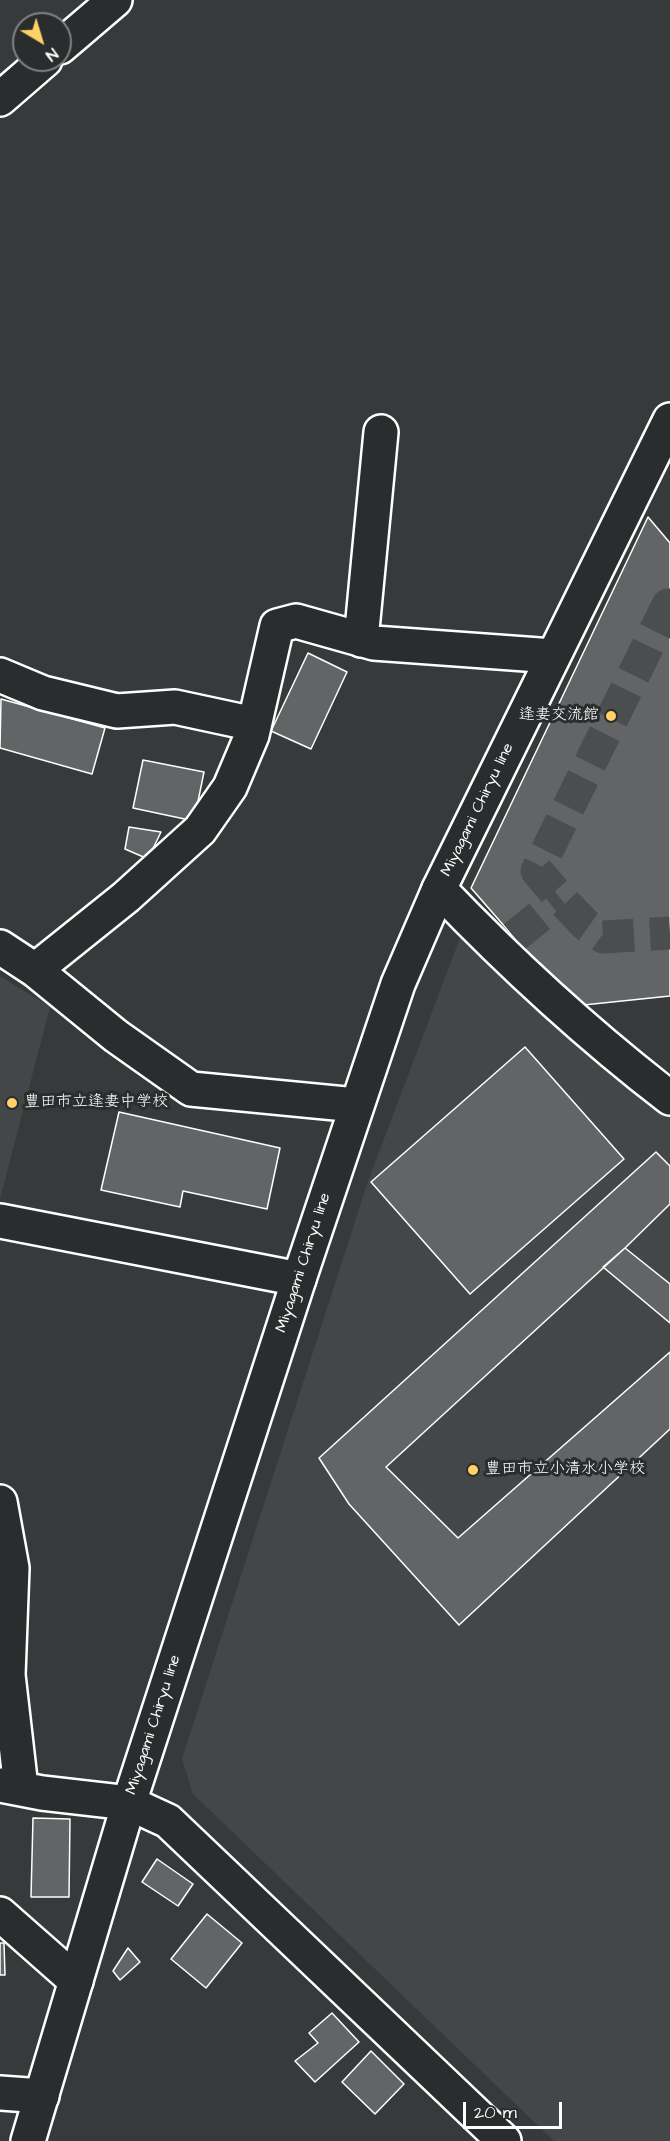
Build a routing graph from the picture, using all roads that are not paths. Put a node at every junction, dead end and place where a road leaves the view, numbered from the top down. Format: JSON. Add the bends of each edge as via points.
{"nodes":[{"id":1,"x":115,"y":0,"type":"edge"},
{"id":2,"x":72,"y":37,"type":"edge"},
{"id":3,"x":31,"y":72,"type":"edge"},
{"id":4,"x":0,"y":99,"type":"edge"},
{"id":5,"x":670,"y":420,"type":"edge"},
{"id":6,"x":381,"y":432,"type":"dead end"},
{"id":7,"x":361,"y":640,"type":"junction"},
{"id":8,"x":553,"y":656,"type":"junction"},
{"id":9,"x":0,"y":675,"type":"edge"},
{"id":10,"x":254,"y":724,"type":"junction"},
{"id":11,"x":439,"y":889,"type":"junction"},
{"id":12,"x":0,"y":947,"type":"edge"},
{"id":13,"x":35,"y":970,"type":"junction"},
{"id":14,"x":670,"y":1098,"type":"edge"},
{"id":15,"x":356,"y":1105,"type":"junction"},
{"id":16,"x":0,"y":1221,"type":"edge"},
{"id":17,"x":299,"y":1279,"type":"junction"},
{"id":18,"x":0,"y":1502,"type":"edge"},
{"id":19,"x":10,"y":1787,"type":"edge"},
{"id":20,"x":129,"y":1803,"type":"junction"},
{"id":21,"x":0,"y":1914,"type":"edge"},
{"id":22,"x":76,"y":1982,"type":"junction"},
{"id":23,"x":0,"y":2093,"type":"edge"},
{"id":24,"x":42,"y":2096,"type":"junction"},
{"id":25,"x":28,"y":2141,"type":"edge"},
{"id":26,"x":504,"y":2141,"type":"edge"}],
"edges":[{"from":1,"to":2,"type":"street"},
{"from":3,"to":4,"type":"street"},
{"from":5,"to":8,"type":"street","name":"Miyagami Chiryu line"},
{"from":6,"to":7,"type":"street"},
{"from":7,"to":8,"type":"street"},
{"from":7,"to":10,"type":"street","via":[[296,621],[277,626]]},
{"from":8,"to":11,"type":"street","name":"Miyagami Chiryu line"},
{"from":9,"to":10,"type":"street","via":[[43,693],[117,711],[175,707]]},
{"from":10,"to":13,"type":"street","via":[[230,787],[200,830],[126,897]]},
{"from":11,"to":14,"type":"street","via":[[506,944],[614,1055]]},
{"from":11,"to":15,"type":"street","name":"Miyagami Chiryu line","via":[[398,984]]},
{"from":12,"to":13,"type":"street"},
{"from":13,"to":15,"type":"street","via":[[116,1036],[191,1089]]},
{"from":15,"to":17,"type":"street","name":"Miyagami Chiryu line"},
{"from":16,"to":17,"type":"street"},
{"from":17,"to":20,"type":"street","name":"Miyagami Chiryu line"},
{"from":18,"to":19,"type":"street","via":[[12,1568],[8,1675]]},
{"from":19,"to":20,"type":"street"},
{"from":20,"to":22,"type":"street","name":"Miyagami Chiryu line"},
{"from":20,"to":26,"type":"street","via":[[168,1821]]},
{"from":21,"to":22,"type":"street"},
{"from":22,"to":24,"type":"street","name":"Miyagami Chiryu line"},
{"from":23,"to":24,"type":"street"},
{"from":24,"to":25,"type":"street","name":"Miyagami Chiryu line"}]}
